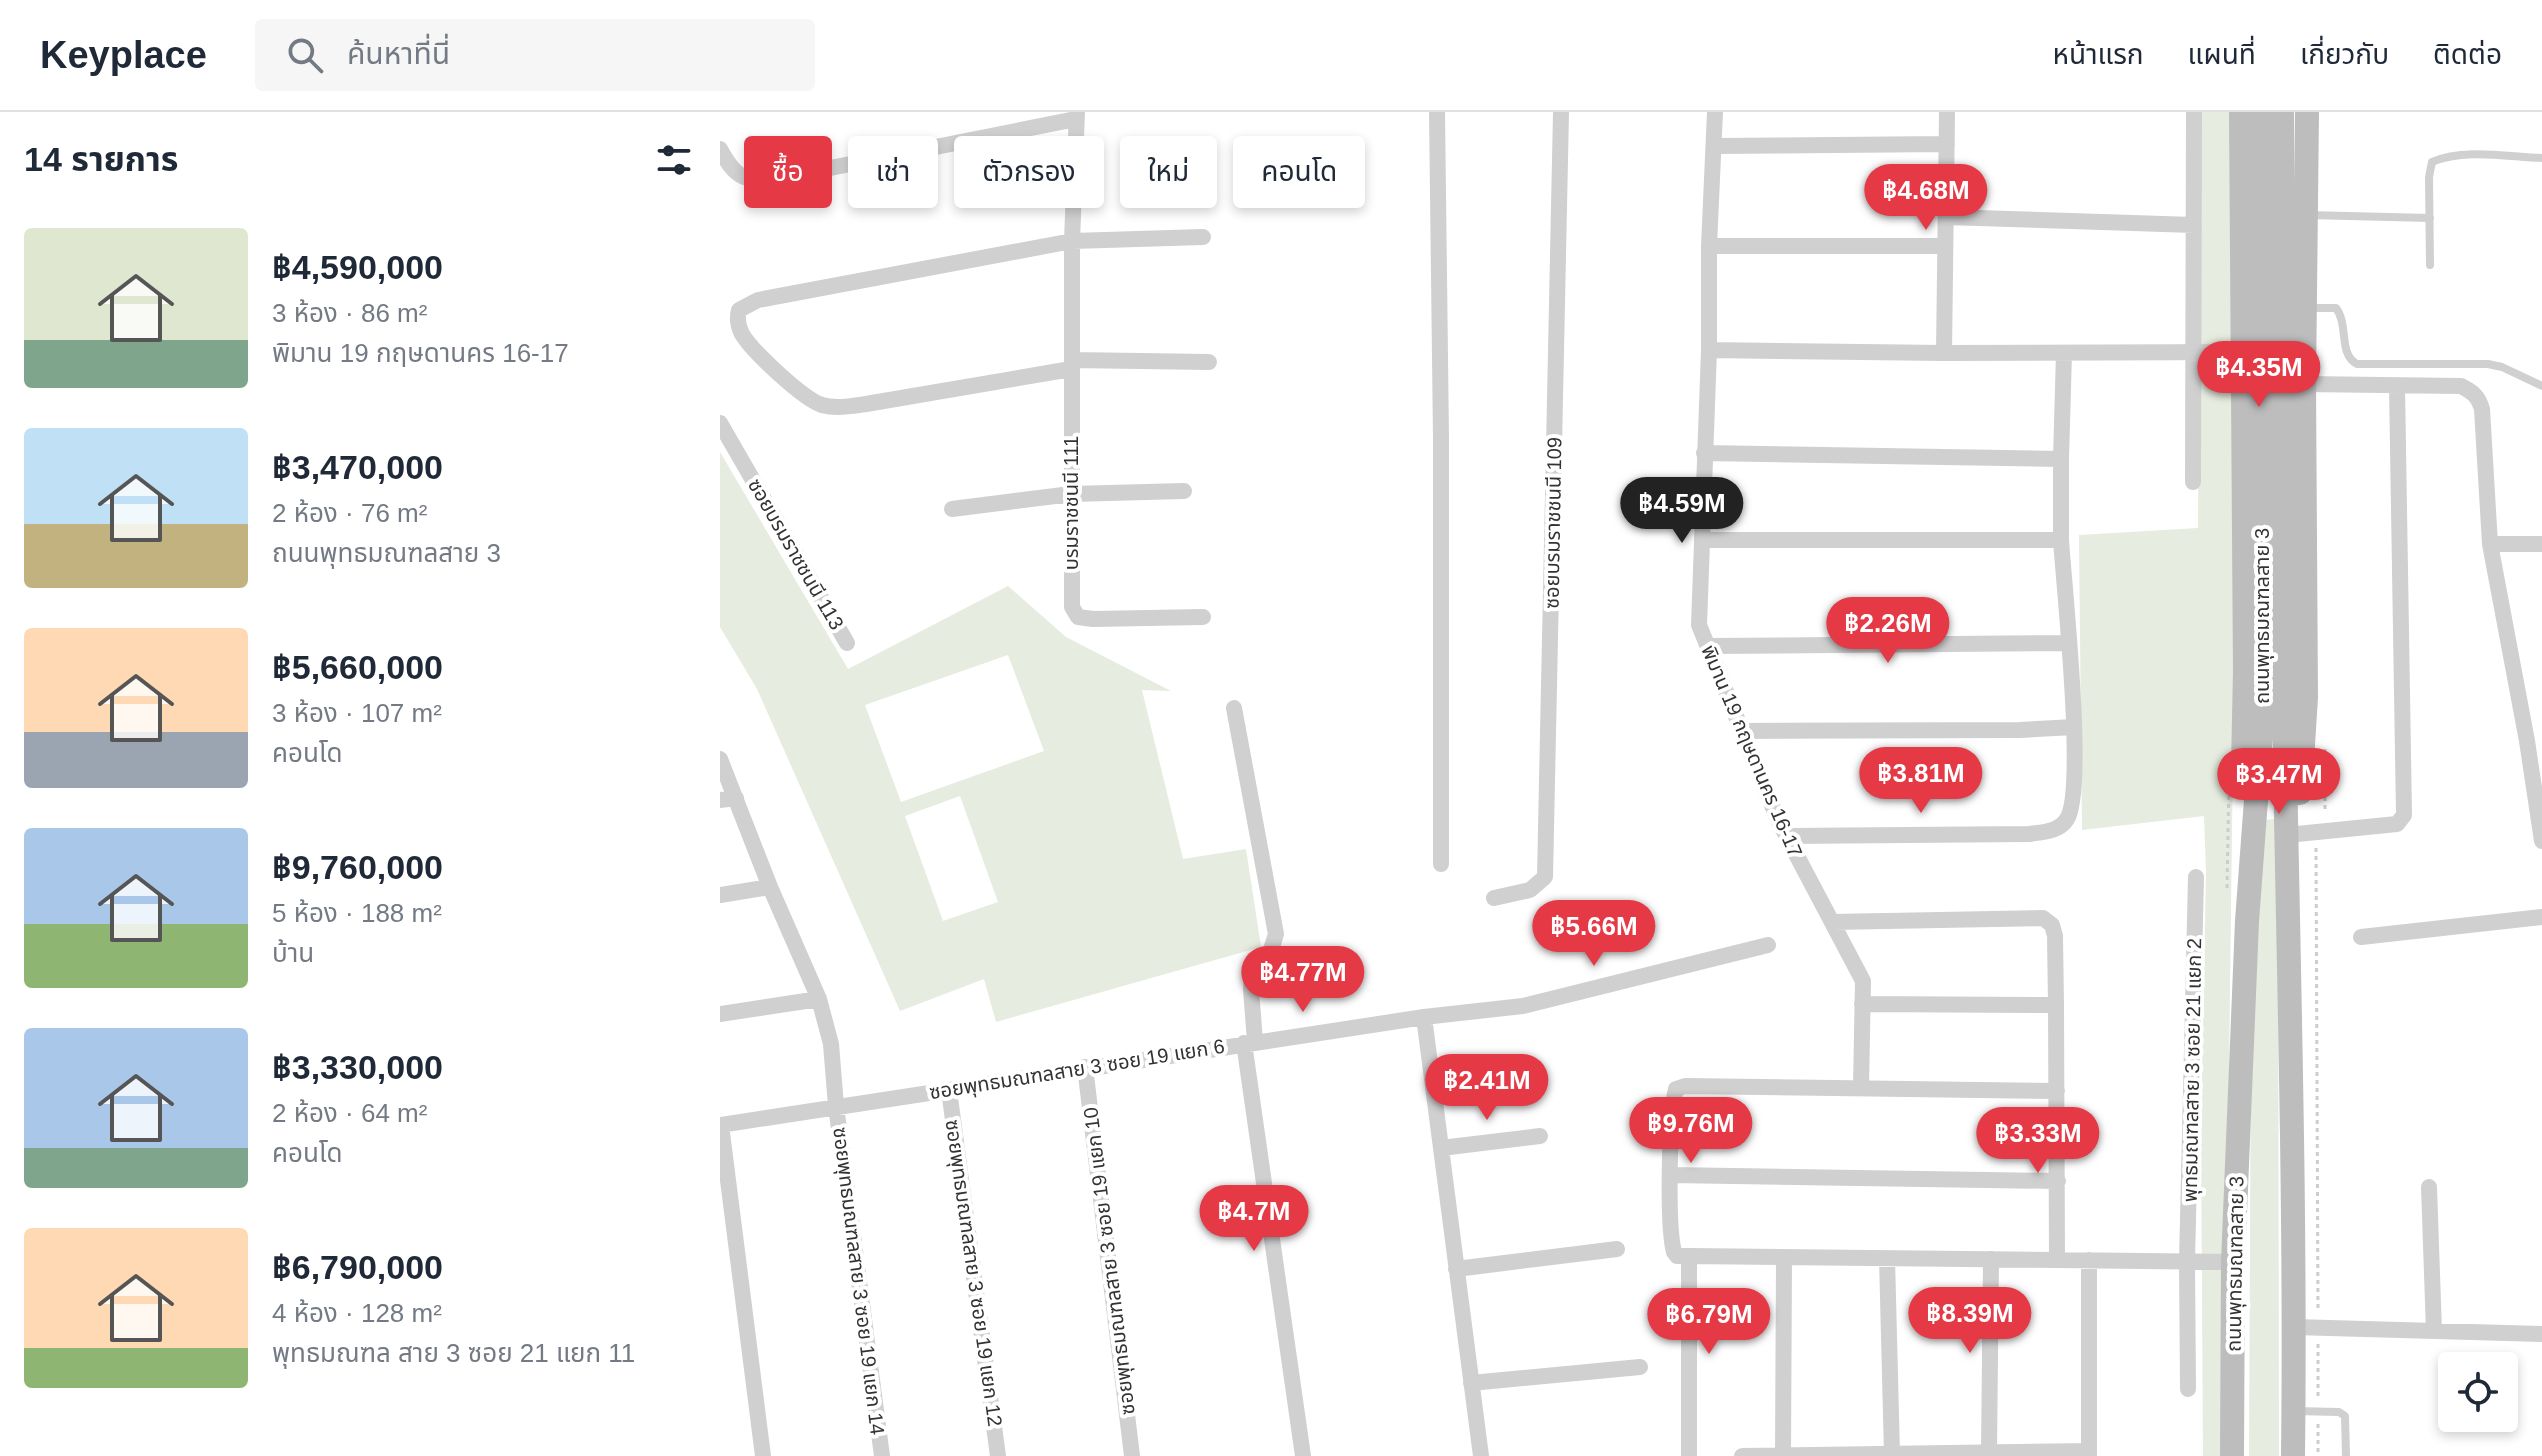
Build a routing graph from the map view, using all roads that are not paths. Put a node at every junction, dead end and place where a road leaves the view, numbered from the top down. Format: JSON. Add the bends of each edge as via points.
{"nodes":[{"id":1,"x":1437,"y":112,"type":"edge"},
{"id":2,"x":1561,"y":112,"type":"edge"},
{"id":3,"x":1715,"y":112,"type":"edge"},
{"id":4,"x":1947,"y":112,"type":"edge"},
{"id":5,"x":2194,"y":112,"type":"edge"},
{"id":6,"x":2241,"y":112,"type":"edge"},
{"id":7,"x":2260,"y":112,"type":"edge"},
{"id":8,"x":2282,"y":112,"type":"edge"},
{"id":9,"x":2307,"y":112,"type":"edge"},
{"id":10,"x":1076,"y":115,"type":"edge"},
{"id":11,"x":1947,"y":144,"type":"junction"},
{"id":12,"x":1714,"y":146,"type":"junction"},
{"id":13,"x":720,"y":149,"type":"edge"},
{"id":14,"x":2542,"y":158,"type":"edge"},
{"id":15,"x":2306,"y":215,"type":"junction"},
{"id":16,"x":1946,"y":217,"type":"junction"},
{"id":17,"x":2430,"y":218,"type":"junction"},
{"id":18,"x":2194,"y":225,"type":"junction"},
{"id":19,"x":1203,"y":237,"type":"dead end"},
{"id":20,"x":1072,"y":241,"type":"junction"},
{"id":21,"x":1709,"y":246,"type":"junction"},
{"id":22,"x":1945,"y":246,"type":"junction"},
{"id":23,"x":2430,"y":265,"type":"dead end"},
{"id":24,"x":2306,"y":308,"type":"junction"},
{"id":25,"x":1709,"y":350,"type":"junction"},
{"id":26,"x":2192,"y":352,"type":"junction"},
{"id":27,"x":2243,"y":352,"type":"junction"},
{"id":28,"x":1944,"y":353,"type":"junction"},
{"id":29,"x":2064,"y":353,"type":"junction"},
{"id":30,"x":1209,"y":362,"type":"dead end"},
{"id":31,"x":1072,"y":364,"type":"junction"},
{"id":32,"x":2304,"y":384,"type":"junction"},
{"id":33,"x":2397,"y":386,"type":"junction"},
{"id":34,"x":2542,"y":386,"type":"edge"},
{"id":35,"x":720,"y":423,"type":"edge"},
{"id":36,"x":1704,"y":453,"type":"junction"},
{"id":37,"x":2061,"y":459,"type":"junction"},
{"id":38,"x":2193,"y":482,"type":"dead end"},
{"id":39,"x":1184,"y":491,"type":"dead end"},
{"id":40,"x":1071,"y":494,"type":"junction"},
{"id":41,"x":952,"y":509,"type":"dead end"},
{"id":42,"x":1702,"y":540,"type":"junction"},
{"id":43,"x":2061,"y":540,"type":"junction"},
{"id":44,"x":2490,"y":544,"type":"junction"},
{"id":45,"x":2542,"y":544,"type":"edge"},
{"id":46,"x":1203,"y":617,"type":"dead end"},
{"id":47,"x":847,"y":643,"type":"dead end"},
{"id":48,"x":2068,"y":643,"type":"junction"},
{"id":49,"x":1709,"y":646,"type":"junction"},
{"id":50,"x":2273,"y":706,"type":"junction"},
{"id":51,"x":1234,"y":708,"type":"dead end"},
{"id":52,"x":2074,"y":727,"type":"junction"},
{"id":53,"x":1742,"y":731,"type":"junction"},
{"id":54,"x":720,"y":759,"type":"edge"},
{"id":55,"x":728,"y":799,"type":"edge"},
{"id":56,"x":2306,"y":833,"type":"junction"},
{"id":57,"x":1786,"y":836,"type":"junction"},
{"id":58,"x":2542,"y":841,"type":"edge"},
{"id":59,"x":1441,"y":864,"type":"dead end"},
{"id":60,"x":2196,"y":877,"type":"dead end"},
{"id":61,"x":770,"y":887,"type":"junction"},
{"id":62,"x":720,"y":895,"type":"edge"},
{"id":63,"x":1494,"y":898,"type":"dead end"},
{"id":64,"x":2542,"y":917,"type":"edge"},
{"id":65,"x":2247,"y":921,"type":"junction"},
{"id":66,"x":1832,"y":922,"type":"junction"},
{"id":67,"x":2290,"y":923,"type":"junction"},
{"id":68,"x":2361,"y":937,"type":"dead end"},
{"id":69,"x":1768,"y":945,"type":"dead end"},
{"id":70,"x":819,"y":999,"type":"junction"},
{"id":71,"x":1862,"y":1004,"type":"junction"},
{"id":72,"x":2056,"y":1005,"type":"junction"},
{"id":73,"x":720,"y":1014,"type":"edge"},
{"id":74,"x":1424,"y":1017,"type":"junction"},
{"id":75,"x":1249,"y":1043,"type":"junction"},
{"id":76,"x":1085,"y":1067,"type":"junction"},
{"id":77,"x":1861,"y":1087,"type":"junction"},
{"id":78,"x":949,"y":1090,"type":"junction"},
{"id":79,"x":2057,"y":1091,"type":"junction"},
{"id":80,"x":836,"y":1106,"type":"junction"},
{"id":81,"x":720,"y":1125,"type":"edge"},
{"id":82,"x":1540,"y":1136,"type":"dead end"},
{"id":83,"x":1441,"y":1148,"type":"junction"},
{"id":84,"x":1671,"y":1175,"type":"junction"},
{"id":85,"x":2058,"y":1181,"type":"junction"},
{"id":86,"x":2429,"y":1187,"type":"dead end"},
{"id":87,"x":1617,"y":1249,"type":"dead end"},
{"id":88,"x":1689,"y":1256,"type":"junction"},
{"id":89,"x":1784,"y":1257,"type":"junction"},
{"id":90,"x":1887,"y":1258,"type":"junction"},
{"id":91,"x":1991,"y":1259,"type":"junction"},
{"id":92,"x":2057,"y":1259,"type":"junction"},
{"id":93,"x":2089,"y":1260,"type":"junction"},
{"id":94,"x":2187,"y":1262,"type":"junction"},
{"id":95,"x":2233,"y":1262,"type":"junction"},
{"id":96,"x":1456,"y":1269,"type":"junction"},
{"id":97,"x":2306,"y":1327,"type":"junction"},
{"id":98,"x":2434,"y":1331,"type":"junction"},
{"id":99,"x":2542,"y":1334,"type":"edge"},
{"id":100,"x":1640,"y":1367,"type":"dead end"},
{"id":101,"x":1471,"y":1383,"type":"junction"},
{"id":102,"x":2188,"y":1389,"type":"dead end"},
{"id":103,"x":2293,"y":1411,"type":"junction"},
{"id":104,"x":1989,"y":1452,"type":"junction"},
{"id":105,"x":2089,"y":1453,"type":"edge"},
{"id":106,"x":1892,"y":1454,"type":"junction"},
{"id":107,"x":1783,"y":1455,"type":"edge"},
{"id":108,"x":763,"y":1456,"type":"edge"},
{"id":109,"x":882,"y":1456,"type":"edge"},
{"id":110,"x":998,"y":1456,"type":"edge"},
{"id":111,"x":1132,"y":1456,"type":"edge"},
{"id":112,"x":1303,"y":1456,"type":"edge"},
{"id":113,"x":1481,"y":1456,"type":"edge"},
{"id":114,"x":1689,"y":1456,"type":"edge"},
{"id":115,"x":1742,"y":1456,"type":"edge"},
{"id":116,"x":2232,"y":1456,"type":"edge"},
{"id":117,"x":2293,"y":1456,"type":"edge"},
{"id":118,"x":2346,"y":1456,"type":"edge"}],
"edges":[{"from":1,"to":59,"type":"street"},
{"from":2,"to":63,"type":"street","name":"ซอยบรมราชชนนี 109","via":[[1545,877],[1530,890]]},
{"from":3,"to":12,"type":"street","name":"พิมาน 19 กฤษดานคร 16-17"},
{"from":4,"to":11,"type":"street"},
{"from":5,"to":18,"type":"street"},
{"from":6,"to":27,"type":"main road"},
{"from":7,"to":50,"type":"main road","name":"ถนนพุทธมณฑลสาย 3"},
{"from":8,"to":50,"type":"main road","name":"ถนนพุทธมณฑลสาย 3"},
{"from":9,"to":15,"type":"main road"},
{"from":10,"to":13,"type":"street","via":[[751,181],[737,175]]},
{"from":10,"to":20,"type":"street","name":"บรมราชชนนี 111"},
{"from":11,"to":12,"type":"street"},
{"from":11,"to":16,"type":"street"},
{"from":12,"to":21,"type":"street","name":"พิมาน 19 กฤษดานคร 16-17"},
{"from":14,"to":17,"type":"lane","via":[[2466,155],[2432,162]]},
{"from":15,"to":17,"type":"lane"},
{"from":15,"to":24,"type":"main road"},
{"from":16,"to":18,"type":"street"},
{"from":16,"to":22,"type":"street"},
{"from":17,"to":23,"type":"lane"},
{"from":18,"to":26,"type":"street"},
{"from":19,"to":20,"type":"street"},
{"from":20,"to":31,"type":"street","name":"บรมราชชนนี 111"},
{"from":20,"to":31,"type":"street","via":[[758,300],[739,310],[736,319],[742,334],[775,369],[799,393],[821,405],[866,404]]},
{"from":21,"to":22,"type":"street"},
{"from":21,"to":25,"type":"street","name":"พิมาน 19 กฤษดานคร 16-17"},
{"from":22,"to":28,"type":"street"},
{"from":24,"to":32,"type":"main road"},
{"from":24,"to":34,"type":"lane","via":[[2336,308],[2345,322],[2346,350],[2357,364],[2488,364]]},
{"from":25,"to":28,"type":"street"},
{"from":25,"to":36,"type":"street","name":"พิมาน 19 กฤษดานคร 16-17"},
{"from":26,"to":27,"type":"street"},
{"from":26,"to":29,"type":"street"},
{"from":26,"to":38,"type":"street"},
{"from":27,"to":65,"type":"main road","via":[[2242,806]]},
{"from":28,"to":29,"type":"street"},
{"from":29,"to":37,"type":"street"},
{"from":30,"to":31,"type":"street"},
{"from":31,"to":40,"type":"street","name":"บรมราชชนนี 111"},
{"from":32,"to":33,"type":"street"},
{"from":32,"to":56,"type":"main road"},
{"from":33,"to":44,"type":"street","via":[[2461,386],[2478,398]]},
{"from":33,"to":56,"type":"street","via":[[2404,815],[2397,824]]},
{"from":35,"to":47,"type":"street","name":"ซอยบรมราชชนนี 113"},
{"from":36,"to":37,"type":"street"},
{"from":36,"to":42,"type":"street","name":"พิมาน 19 กฤษดานคร 16-17"},
{"from":37,"to":43,"type":"street"},
{"from":39,"to":40,"type":"street"},
{"from":40,"to":41,"type":"street"},
{"from":40,"to":46,"type":"street","name":"บรมราชชนนี 111","via":[[1070,592],[1078,617]]},
{"from":42,"to":43,"type":"street"},
{"from":42,"to":49,"type":"street","name":"พิมาน 19 กฤษดานคร 16-17","via":[[1699,625]]},
{"from":43,"to":48,"type":"street"},
{"from":44,"to":45,"type":"street"},
{"from":44,"to":58,"type":"street"},
{"from":48,"to":49,"type":"street"},
{"from":48,"to":52,"type":"street"},
{"from":49,"to":53,"type":"street","name":"พิมาน 19 กฤษดานคร 16-17"},
{"from":50,"to":65,"type":"main road","name":"ถนนพุทธมณฑลสาย 3"},
{"from":50,"to":67,"type":"main road","name":"ถนนพุทธมณฑลสาย 3"},
{"from":51,"to":75,"type":"street","via":[[1276,934],[1270,953],[1252,974]]},
{"from":52,"to":53,"type":"street"},
{"from":52,"to":57,"type":"street","via":[[2073,804],[2062,826],[2050,831]]},
{"from":53,"to":57,"type":"street","name":"พิมาน 19 กฤษดานคร 16-17"},
{"from":54,"to":55,"type":"street","name":"ซอยพุทธมณฑลสาย 3 ซอย 19 แยก 14"},
{"from":55,"to":61,"type":"street","name":"ซอยพุทธมณฑลสาย 3 ซอย 19 แยก 14"},
{"from":56,"to":67,"type":"main road"},
{"from":57,"to":66,"type":"street","name":"พิมาน 19 กฤษดานคร 16-17"},
{"from":60,"to":94,"type":"street","name":"พุทธมณฑลสาย 3 ซอย 21 แยก 2"},
{"from":61,"to":62,"type":"street"},
{"from":61,"to":70,"type":"street","name":"ซอยพุทธมณฑลสาย 3 ซอย 19 แยก 14"},
{"from":64,"to":68,"type":"street"},
{"from":65,"to":95,"type":"main road","name":"ถนนพุทธมณฑลสาย 3"},
{"from":66,"to":71,"type":"street","name":"พิมาน 19 กฤษดานคร 16-17","via":[[1863,981]]},
{"from":66,"to":72,"type":"street","via":[[2043,918],[2055,936]]},
{"from":67,"to":97,"type":"main road","name":"ถนนพุทธมณฑลสาย 3"},
{"from":69,"to":74,"type":"street","name":"ซอยพุทธมณฑลสาย 3 ซอย 19 แยก 6","via":[[1523,1006]]},
{"from":70,"to":73,"type":"street"},
{"from":70,"to":80,"type":"street","name":"ซอยพุทธมณฑลสาย 3 ซอย 19 แยก 14","via":[[831,1044]]},
{"from":71,"to":72,"type":"street"},
{"from":71,"to":77,"type":"street","name":"พิมาน 19 กฤษดานคร 16-17"},
{"from":72,"to":79,"type":"street"},
{"from":74,"to":75,"type":"street","name":"ซอยพุทธมณฑลสาย 3 ซอย 19 แยก 6"},
{"from":74,"to":83,"type":"street"},
{"from":75,"to":76,"type":"street","name":"ซอยพุทธมณฑลสาย 3 ซอย 19 แยก 6"},
{"from":75,"to":112,"type":"street"},
{"from":76,"to":78,"type":"street","name":"ซอยพุทธมณฑลสาย 3 ซอย 19 แยก 6"},
{"from":76,"to":111,"type":"street","name":"ซอยพุทธมณฑลสาย 3 ซอย 19 แยก 10"},
{"from":77,"to":79,"type":"street"},
{"from":77,"to":84,"type":"street","via":[[1676,1089]]},
{"from":78,"to":80,"type":"street","name":"ซอยพุทธมณฑลสาย 3 ซอย 19 แยก 6"},
{"from":78,"to":110,"type":"street","name":"ซอยพุทธมณฑลสาย 3 ซอย 19 แยก 12"},
{"from":79,"to":85,"type":"street"},
{"from":80,"to":81,"type":"street","name":"ซอยพุทธมณฑลสาย 3 ซอย 19 แยก 6"},
{"from":80,"to":109,"type":"street","name":"ซอยพุทธมณฑลสาย 3 ซอย 19 แยก 14"},
{"from":81,"to":108,"type":"street"},
{"from":82,"to":83,"type":"street"},
{"from":83,"to":96,"type":"street"},
{"from":84,"to":85,"type":"street"},
{"from":84,"to":88,"type":"street","via":[[1672,1246],[1677,1256]]},
{"from":85,"to":92,"type":"street"},
{"from":86,"to":98,"type":"street"},
{"from":87,"to":96,"type":"street"},
{"from":88,"to":89,"type":"street"},
{"from":88,"to":114,"type":"street"},
{"from":89,"to":90,"type":"street"},
{"from":89,"to":107,"type":"street"},
{"from":90,"to":91,"type":"street"},
{"from":90,"to":106,"type":"street"},
{"from":91,"to":92,"type":"street"},
{"from":91,"to":104,"type":"street"},
{"from":92,"to":93,"type":"street"},
{"from":93,"to":94,"type":"street"},
{"from":93,"to":105,"type":"street"},
{"from":94,"to":95,"type":"street"},
{"from":94,"to":102,"type":"street","name":"พุทธมณฑลสาย 3 ซอย 21 แยก 2"},
{"from":95,"to":116,"type":"main road","name":"ถนนพุทธมณฑลสาย 3"},
{"from":96,"to":101,"type":"street"},
{"from":97,"to":98,"type":"street"},
{"from":97,"to":103,"type":"main road","name":"ถนนพุทธมณฑลสาย 3"},
{"from":98,"to":99,"type":"street"},
{"from":100,"to":101,"type":"street"},
{"from":101,"to":113,"type":"street"},
{"from":103,"to":117,"type":"main road","name":"ถนนพุทธมณฑลสาย 3"},
{"from":103,"to":118,"type":"lane","via":[[2345,1416]]},
{"from":104,"to":105,"type":"street"},
{"from":104,"to":106,"type":"street"},
{"from":106,"to":107,"type":"street"},
{"from":107,"to":115,"type":"street"}]}
